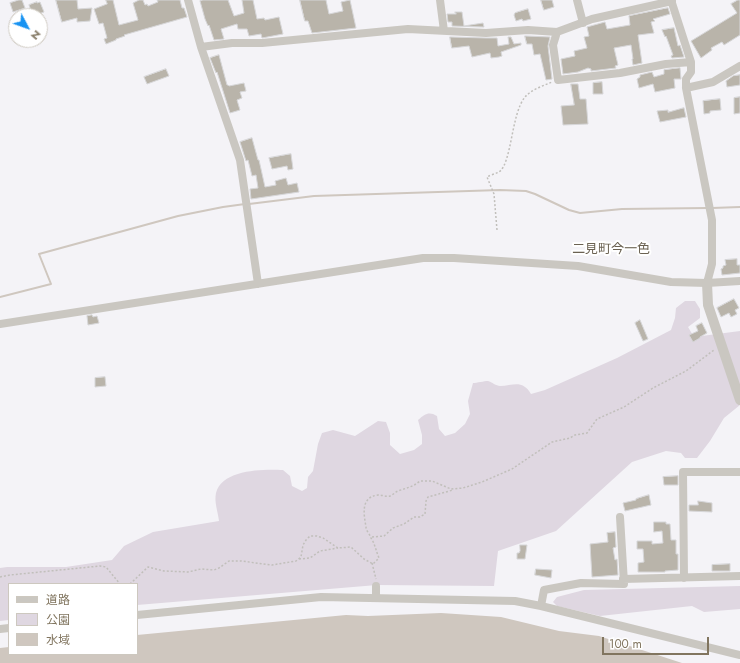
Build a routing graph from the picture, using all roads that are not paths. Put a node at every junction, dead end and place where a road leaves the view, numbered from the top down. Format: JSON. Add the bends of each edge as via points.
{"nodes":[{"id":1,"x":188,"y":0,"type":"edge"},
{"id":2,"x":440,"y":0,"type":"edge"},
{"id":3,"x":577,"y":0,"type":"edge"},
{"id":4,"x":672,"y":1,"type":"edge"},
{"id":5,"x":583,"y":23,"type":"junction"},
{"id":6,"x":444,"y":31,"type":"junction"},
{"id":7,"x":557,"y":32,"type":"junction"},
{"id":8,"x":201,"y":47,"type":"junction"},
{"id":9,"x":691,"y":62,"type":"junction"},
{"id":10,"x":740,"y":66,"type":"edge"},
{"id":11,"x":686,"y":88,"type":"junction"},
{"id":12,"x":740,"y":281,"type":"edge"},
{"id":13,"x":707,"y":283,"type":"junction"},
{"id":14,"x":258,"y":284,"type":"junction"},
{"id":15,"x":0,"y":324,"type":"edge"},
{"id":16,"x":740,"y":400,"type":"edge"},
{"id":17,"x":740,"y":472,"type":"edge"},
{"id":18,"x":620,"y":517,"type":"dead end"},
{"id":19,"x":740,"y":576,"type":"edge"},
{"id":20,"x":684,"y":578,"type":"junction"},
{"id":21,"x":624,"y":584,"type":"junction"},
{"id":22,"x":376,"y":586,"type":"road end"},
{"id":23,"x":376,"y":598,"type":"junction"},
{"id":24,"x":541,"y":606,"type":"junction"},
{"id":25,"x":138,"y":615,"type":"edge"},
{"id":26,"x":740,"y":655,"type":"edge"}],
"edges":[{"from":1,"to":8,"type":"street"},
{"from":2,"to":6,"type":"street"},
{"from":3,"to":5,"type":"street"},
{"from":4,"to":5,"type":"street"},
{"from":4,"to":9,"type":"street"},
{"from":5,"to":7,"type":"street"},
{"from":6,"to":7,"type":"street"},
{"from":6,"to":8,"type":"street","via":[[408,29]]},
{"from":7,"to":9,"type":"street","via":[[553,45],[558,80]]},
{"from":8,"to":14,"type":"street","via":[[240,160]]},
{"from":9,"to":11,"type":"street"},
{"from":10,"to":11,"type":"street","via":[[713,82]]},
{"from":11,"to":13,"type":"street","via":[[712,220],[712,264]]},
{"from":12,"to":13,"type":"street"},
{"from":13,"to":14,"type":"street","via":[[671,282],[578,266],[423,258]]},
{"from":13,"to":16,"type":"street","via":[[708,304]]},
{"from":14,"to":15,"type":"street"},
{"from":17,"to":20,"type":"street","via":[[683,472]]},
{"from":18,"to":21,"type":"street"},
{"from":19,"to":20,"type":"street"},
{"from":20,"to":21,"type":"street","via":[[623,579]]},
{"from":21,"to":24,"type":"street","via":[[581,583],[544,590]]},
{"from":22,"to":23,"type":"street"},
{"from":23,"to":24,"type":"street","via":[[515,601]]},
{"from":23,"to":25,"type":"street","via":[[321,597]]},
{"from":24,"to":26,"type":"street"}]}
